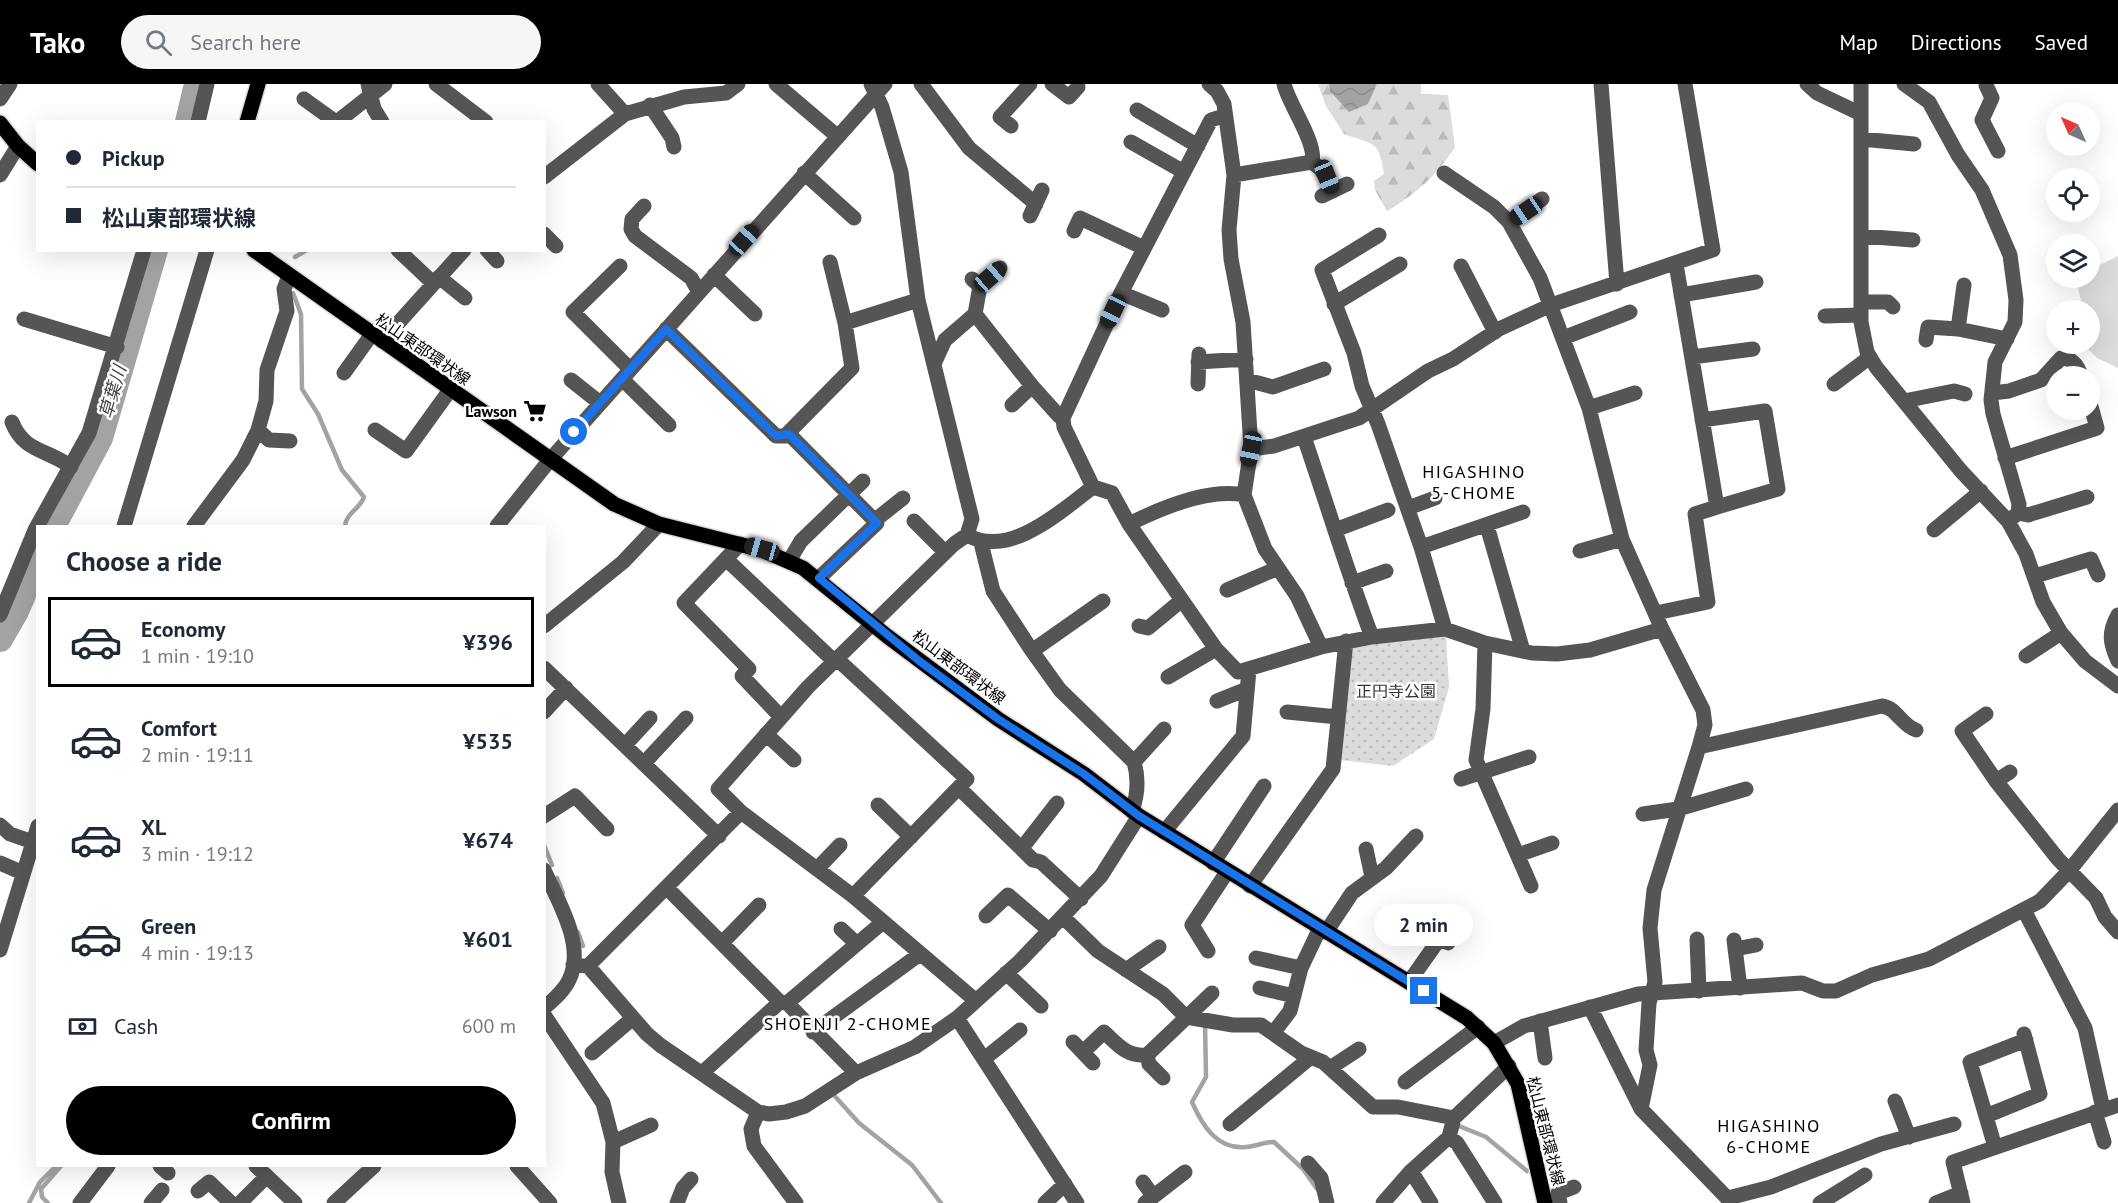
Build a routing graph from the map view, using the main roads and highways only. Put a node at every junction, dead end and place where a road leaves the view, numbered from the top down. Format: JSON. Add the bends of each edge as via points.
{"nodes":[{"id":1,"x":258,"y":84,"type":"edge"},
{"id":2,"x":248,"y":120,"type":"edge"},
{"id":3,"x":0,"y":123,"type":"edge"},
{"id":4,"x":36,"y":162,"type":"edge"},
{"id":5,"x":257,"y":252,"type":"edge"},
{"id":6,"x":1545,"y":1203,"type":"edge"}],
"edges":[{"from":1,"to":2,"type":"main road"},
{"from":3,"to":4,"type":"main road"},
{"from":5,"to":6,"type":"main road","name":"松山東部環状線","via":[[614,504],[659,524],[740,543],[789,561],[819,578],[871,624],[998,719],[1084,774],[1135,813],[1455,1010],[1494,1043],[1518,1084]]}]}
